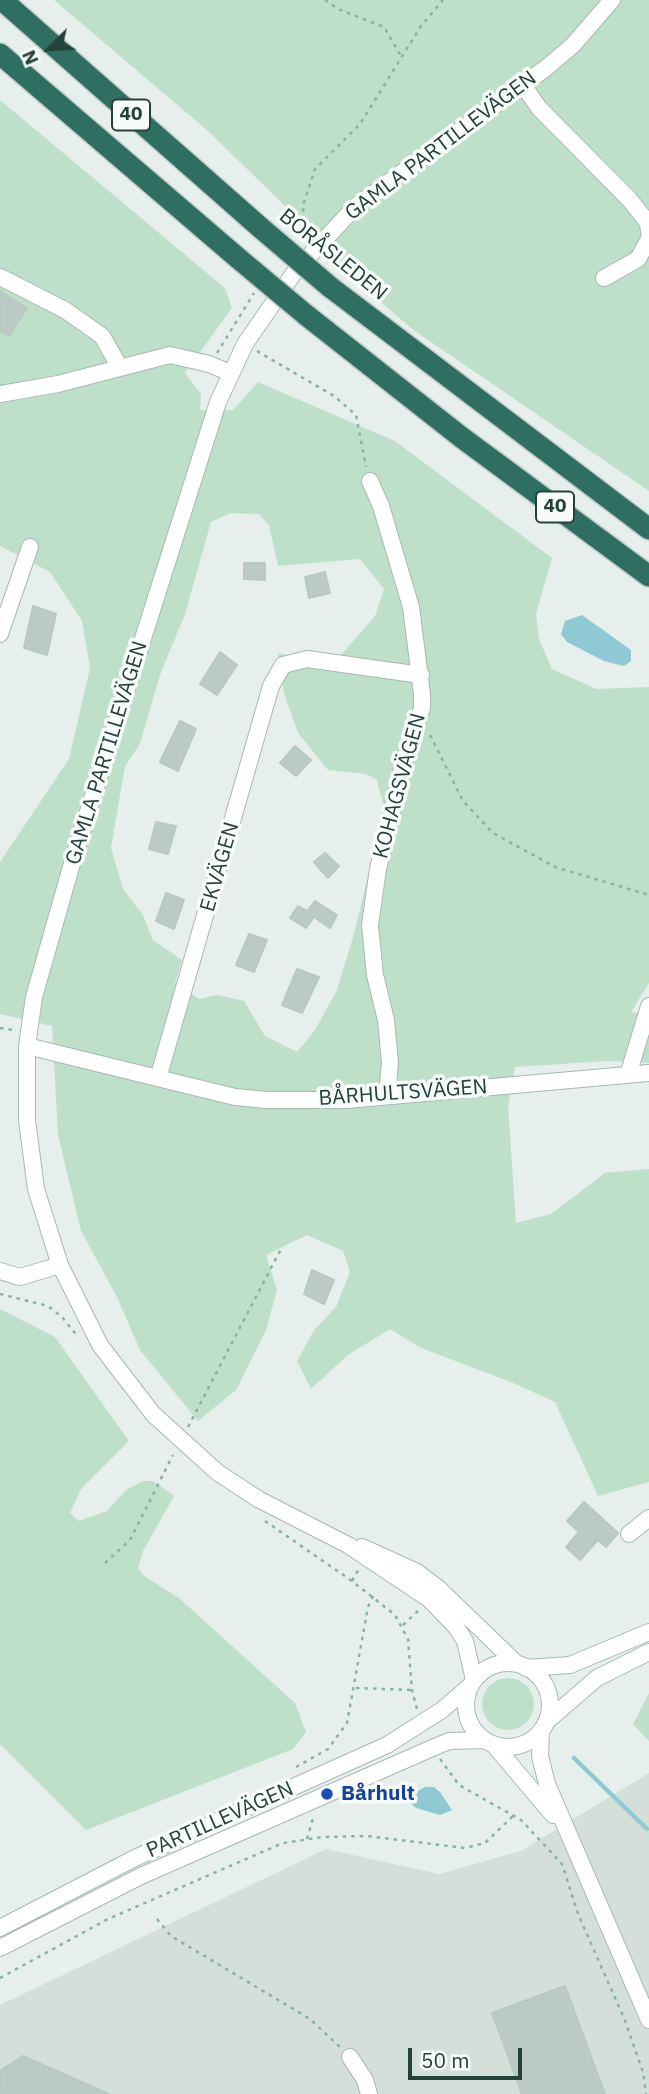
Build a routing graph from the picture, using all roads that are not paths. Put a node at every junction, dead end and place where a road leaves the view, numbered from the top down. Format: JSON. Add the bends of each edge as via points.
{"nodes":[{"id":1,"x":2,"y":0,"type":"edge"},
{"id":2,"x":612,"y":0,"type":"edge"},
{"id":3,"x":0,"y":54,"type":"edge"},
{"id":4,"x":523,"y":85,"type":"junction"},
{"id":5,"x":649,"y":232,"type":"edge"},
{"id":6,"x":649,"y":239,"type":"edge"},
{"id":7,"x":0,"y":277,"type":"edge"},
{"id":8,"x":604,"y":278,"type":"dead end"},
{"id":9,"x":120,"y":368,"type":"junction"},
{"id":10,"x":230,"y":373,"type":"junction"},
{"id":11,"x":0,"y":394,"type":"edge"},
{"id":12,"x":370,"y":481,"type":"road end"},
{"id":13,"x":649,"y":529,"type":"edge"},
{"id":14,"x":30,"y":547,"type":"dead end"},
{"id":15,"x":649,"y":576,"type":"edge"},
{"id":16,"x":0,"y":634,"type":"edge"},
{"id":17,"x":421,"y":675,"type":"junction"},
{"id":18,"x":649,"y":1006,"type":"edge"},
{"id":19,"x":27,"y":1046,"type":"junction"},
{"id":20,"x":649,"y":1073,"type":"edge"},
{"id":21,"x":159,"y":1075,"type":"junction"},
{"id":22,"x":628,"y":1075,"type":"junction"},
{"id":23,"x":387,"y":1096,"type":"junction"},
{"id":24,"x":60,"y":1265,"type":"junction"},
{"id":25,"x":0,"y":1271,"type":"edge"},
{"id":26,"x":649,"y":1518,"type":"edge"},
{"id":27,"x":629,"y":1534,"type":"dead end"},
{"id":28,"x":348,"y":1545,"type":"junction"},
{"id":29,"x":649,"y":1632,"type":"edge"},
{"id":30,"x":649,"y":1652,"type":"edge"},
{"id":31,"x":522,"y":1666,"type":"junction"},
{"id":32,"x":473,"y":1683,"type":"junction"},
{"id":33,"x":544,"y":1726,"type":"junction"},
{"id":34,"x":490,"y":1742,"type":"junction"},
{"id":35,"x":564,"y":1830,"type":"junction"},
{"id":36,"x":0,"y":1928,"type":"edge"},
{"id":37,"x":0,"y":1948,"type":"edge"},
{"id":38,"x":649,"y":2020,"type":"edge"},
{"id":39,"x":350,"y":2057,"type":"road end"},
{"id":40,"x":369,"y":2094,"type":"edge"}],
"edges":[{"from":1,"to":13,"type":"highway","name":"BORÅSLEDEN","number":"40","bridge":true,"via":[[330,287]]},
{"from":2,"to":4,"type":"street","name":"GAMLA PARTILLEVÄGEN","via":[[573,45]]},
{"from":3,"to":15,"type":"highway","number":"40","bridge":true,"via":[[306,315]]},
{"from":4,"to":5,"type":"street","via":[[539,108],[648,223]]},
{"from":4,"to":10,"type":"street","name":"GAMLA PARTILLEVÄGEN","via":[[356,206],[296,270]]},
{"from":6,"to":8,"type":"street","via":[[638,259]]},
{"from":7,"to":9,"type":"street","via":[[65,310],[102,336]]},
{"from":9,"to":10,"type":"street","via":[[170,355]]},
{"from":9,"to":11,"type":"street"},
{"from":10,"to":19,"type":"street","name":"GAMLA PARTILLEVÄGEN","via":[[64,891],[34,997]]},
{"from":12,"to":17,"type":"street","name":"KOHAGSVÄGEN","via":[[411,607]]},
{"from":14,"to":16,"type":"street"},
{"from":17,"to":21,"type":"street","name":"EKVÄGEN","via":[[307,659],[283,665],[271,686]]},
{"from":17,"to":23,"type":"street","name":"KOHAGSVÄGEN","via":[[422,708],[403,764],[370,925],[386,1020]]},
{"from":18,"to":22,"type":"street"},
{"from":19,"to":21,"type":"street"},
{"from":19,"to":24,"type":"street","name":"GAMLA PARTILLEVÄGEN","via":[[29,1146],[36,1189]]},
{"from":20,"to":22,"type":"street","name":"BÅRHULTSVÄGEN"},
{"from":21,"to":23,"type":"street","name":"BÅRHULTSVÄGEN","via":[[222,1094],[266,1100]]},
{"from":22,"to":23,"type":"street","name":"BÅRHULTSVÄGEN"},
{"from":24,"to":25,"type":"street","via":[[32,1276]]},
{"from":24,"to":28,"type":"street","name":"GAMLA PARTILLEVÄGEN","via":[[100,1345],[153,1414],[217,1472],[258,1499]]},
{"from":26,"to":27,"type":"street"},
{"from":28,"to":31,"type":"street","name":"GAMLA PARTILLEVÄGEN","via":[[417,1572]]},
{"from":28,"to":32,"type":"street","name":"GAMLA PARTILLEVÄGEN","via":[[412,1586],[450,1620],[465,1641]]},
{"from":29,"to":31,"type":"street","via":[[570,1665]]},
{"from":30,"to":33,"type":"street","via":[[597,1678]]},
{"from":31,"to":32,"type":"street","via":[[489,1668]]},
{"from":31,"to":33,"type":"street","via":[[542,1681],[547,1691],[550,1701]]},
{"from":32,"to":34,"type":"street","via":[[467,1694],[467,1715]]},
{"from":32,"to":36,"type":"street","name":"PARTILLEVÄGEN","via":[[442,1710],[387,1745],[135,1858]]},
{"from":33,"to":34,"type":"street","via":[[515,1746]]},
{"from":33,"to":35,"type":"street","via":[[542,1766]]},
{"from":34,"to":35,"type":"street"},
{"from":34,"to":37,"type":"street","name":"PARTILLEVÄGEN","via":[[449,1741],[141,1876]]},
{"from":35,"to":38,"type":"street"},
{"from":39,"to":40,"type":"street"}]}
